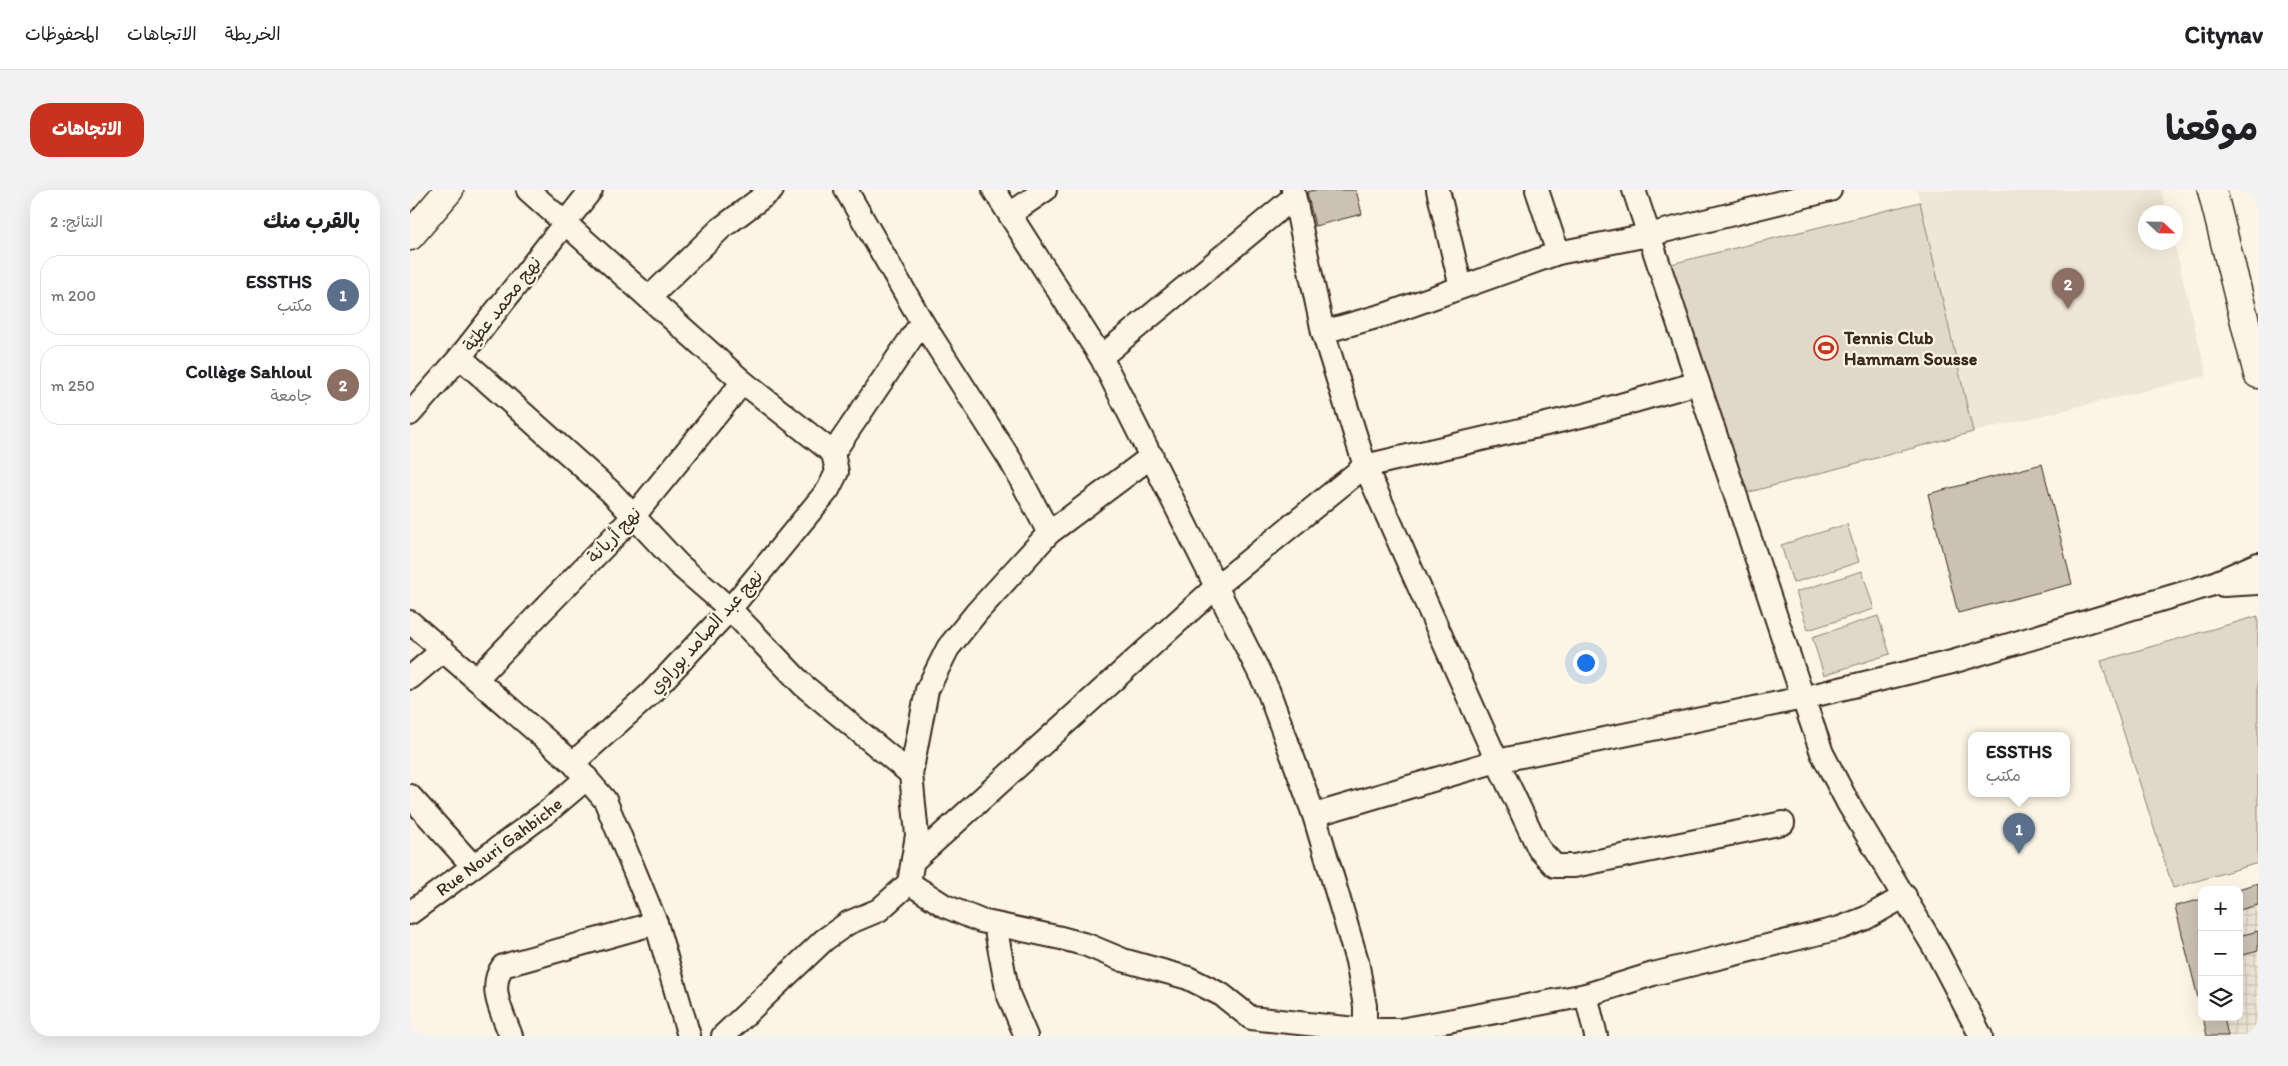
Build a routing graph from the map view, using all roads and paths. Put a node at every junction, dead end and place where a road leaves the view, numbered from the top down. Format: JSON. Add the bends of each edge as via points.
{"nodes":[{"id":1,"x":448,"y":190,"type":"edge"},
{"id":2,"x":528,"y":190,"type":"edge"},
{"id":3,"x":591,"y":190,"type":"edge"},
{"id":4,"x":772,"y":190,"type":"edge"},
{"id":5,"x":846,"y":190,"type":"edge"},
{"id":6,"x":994,"y":190,"type":"edge"},
{"id":7,"x":1045,"y":190,"type":"edge"},
{"id":8,"x":1438,"y":190,"type":"edge"},
{"id":9,"x":1538,"y":190,"type":"edge"},
{"id":10,"x":1634,"y":190,"type":"edge"},
{"id":11,"x":1830,"y":190,"type":"edge"},
{"id":12,"x":2212,"y":190,"type":"edge"},
{"id":13,"x":1294,"y":193,"type":"edge"},
{"id":14,"x":1010,"y":214,"type":"junction"},
{"id":15,"x":564,"y":224,"type":"junction"},
{"id":16,"x":1648,"y":235,"type":"junction"},
{"id":17,"x":410,"y":236,"type":"edge"},
{"id":18,"x":1558,"y":253,"type":"junction"},
{"id":19,"x":1461,"y":287,"type":"junction"},
{"id":20,"x":649,"y":298,"type":"junction"},
{"id":21,"x":922,"y":322,"type":"junction"},
{"id":22,"x":1323,"y":332,"type":"junction"},
{"id":23,"x":460,"y":357,"type":"junction"},
{"id":24,"x":1101,"y":357,"type":"junction"},
{"id":25,"x":2258,"y":374,"type":"edge"},
{"id":26,"x":743,"y":382,"type":"junction"},
{"id":27,"x":1698,"y":383,"type":"junction"},
{"id":28,"x":410,"y":414,"type":"edge"},
{"id":29,"x":833,"y":453,"type":"junction"},
{"id":30,"x":1152,"y":456,"type":"junction"},
{"id":31,"x":1365,"y":466,"type":"junction"},
{"id":32,"x":633,"y":517,"type":"junction"},
{"id":33,"x":1049,"y":533,"type":"junction"},
{"id":34,"x":2258,"y":564,"type":"edge"},
{"id":35,"x":2258,"y":583,"type":"edge"},
{"id":36,"x":2210,"y":585,"type":"junction"},
{"id":37,"x":1216,"y":586,"type":"junction"},
{"id":38,"x":730,"y":609,"type":"junction"},
{"id":39,"x":410,"y":622,"type":"edge"},
{"id":40,"x":443,"y":650,"type":"junction"},
{"id":41,"x":410,"y":678,"type":"edge"},
{"id":42,"x":476,"y":679,"type":"junction"},
{"id":43,"x":1803,"y":698,"type":"junction"},
{"id":44,"x":1497,"y":761,"type":"junction"},
{"id":45,"x":580,"y":770,"type":"junction"},
{"id":46,"x":911,"y":774,"type":"junction"},
{"id":47,"x":410,"y":796,"type":"edge"},
{"id":48,"x":1314,"y":815,"type":"junction"},
{"id":49,"x":1783,"y":823,"type":"dead end"},
{"id":50,"x":913,"y":861,"type":"junction"},
{"id":51,"x":472,"y":866,"type":"junction"},
{"id":52,"x":909,"y":883,"type":"junction"},
{"id":53,"x":1905,"y":896,"type":"junction"},
{"id":54,"x":410,"y":913,"type":"edge"},
{"id":55,"x":656,"y":923,"type":"junction"},
{"id":56,"x":995,"y":925,"type":"junction"},
{"id":57,"x":1586,"y":995,"type":"junction"},
{"id":58,"x":1247,"y":1027,"type":"edge"},
{"id":59,"x":1364,"y":1033,"type":"edge"},
{"id":60,"x":511,"y":1036,"type":"edge"},
{"id":61,"x":689,"y":1036,"type":"edge"},
{"id":62,"x":723,"y":1036,"type":"edge"},
{"id":63,"x":1026,"y":1036,"type":"edge"},
{"id":64,"x":1596,"y":1036,"type":"edge"},
{"id":65,"x":1981,"y":1036,"type":"edge"}],
"edges":[{"from":1,"to":17,"type":"main road"},
{"from":2,"to":15,"type":"street"},
{"from":3,"to":15,"type":"street","name":"نهج محمد عطيّة"},
{"from":4,"to":20,"type":"street","via":[[720,229]]},
{"from":5,"to":21,"type":"street"},
{"from":6,"to":14,"type":"street"},
{"from":7,"to":14,"type":"street"},
{"from":8,"to":19,"type":"street"},
{"from":9,"to":18,"type":"street"},
{"from":10,"to":16,"type":"street"},
{"from":11,"to":16,"type":"street"},
{"from":12,"to":25,"type":"main road"},
{"from":13,"to":22,"type":"street"},
{"from":13,"to":24,"type":"street"},
{"from":14,"to":24,"type":"street"},
{"from":15,"to":20,"type":"street"},
{"from":15,"to":23,"type":"street","name":"نهج محمد عطيّة"},
{"from":16,"to":18,"type":"street"},
{"from":16,"to":27,"type":"street"},
{"from":18,"to":19,"type":"street"},
{"from":19,"to":22,"type":"street","via":[[1387,314]]},
{"from":20,"to":26,"type":"street"},
{"from":21,"to":29,"type":"street"},
{"from":21,"to":33,"type":"street","via":[[1011,461]]},
{"from":22,"to":31,"type":"street"},
{"from":23,"to":28,"type":"street","name":"نهج محمد عطيّة"},
{"from":23,"to":32,"type":"street","via":[[611,492]]},
{"from":24,"to":30,"type":"street"},
{"from":26,"to":29,"type":"street"},
{"from":26,"to":32,"type":"street","name":"نهج أريانة"},
{"from":27,"to":31,"type":"street","via":[[1556,423]]},
{"from":27,"to":43,"type":"street"},
{"from":29,"to":38,"type":"street","name":"نهج عبد الصامد بوراوي","via":[[837,472],[828,490]]},
{"from":30,"to":33,"type":"street"},
{"from":30,"to":37,"type":"street"},
{"from":31,"to":37,"type":"street"},
{"from":31,"to":44,"type":"street"},
{"from":32,"to":38,"type":"street","via":[[678,564]]},
{"from":32,"to":42,"type":"street","name":"نهج أريانة"},
{"from":33,"to":46,"type":"street","via":[[948,648],[927,690]]},
{"from":34,"to":36,"type":"street"},
{"from":35,"to":36,"type":"street"},
{"from":36,"to":43,"type":"street","via":[[1952,662]]},
{"from":37,"to":48,"type":"street","via":[[1268,690]]},
{"from":37,"to":50,"type":"street"},
{"from":38,"to":45,"type":"street","name":"نهج عبد الصامد بوراوي"},
{"from":38,"to":46,"type":"street","via":[[803,685]]},
{"from":39,"to":40,"type":"street"},
{"from":40,"to":41,"type":"street"},
{"from":40,"to":42,"type":"street"},
{"from":42,"to":45,"type":"street"},
{"from":43,"to":44,"type":"street"},
{"from":43,"to":53,"type":"street","via":[[1822,753]]},
{"from":44,"to":48,"type":"street"},
{"from":44,"to":49,"type":"street","via":[[1539,849],[1556,866],[1574,866]]},
{"from":45,"to":51,"type":"street","name":"Rue Nouri Gahbiche","via":[[524,830]]},
{"from":45,"to":55,"type":"street","via":[[605,800]]},
{"from":46,"to":50,"type":"street","via":[[917,835]]},
{"from":47,"to":51,"type":"street"},
{"from":48,"to":59,"type":"street","via":[[1357,961],[1365,1006]]},
{"from":50,"to":52,"type":"street"},
{"from":51,"to":54,"type":"street","name":"Rue Nouri Gahbiche"},
{"from":52,"to":56,"type":"street","via":[[964,915]]},
{"from":52,"to":62,"type":"street","via":[[879,910],[848,923],[824,940]]},
{"from":53,"to":57,"type":"street","via":[[1866,918],[1840,928],[1653,974]]},
{"from":53,"to":65,"type":"street"},
{"from":55,"to":60,"type":"street","via":[[503,966],[496,977],[496,992]]},
{"from":55,"to":61,"type":"street"},
{"from":56,"to":58,"type":"street","via":[[1078,942],[1123,960],[1188,978],[1214,990]]},
{"from":56,"to":63,"type":"street","via":[[1008,994]]},
{"from":57,"to":59,"type":"street","via":[[1400,1030]]},
{"from":57,"to":64,"type":"street"},
{"from":58,"to":59,"type":"street"}]}
